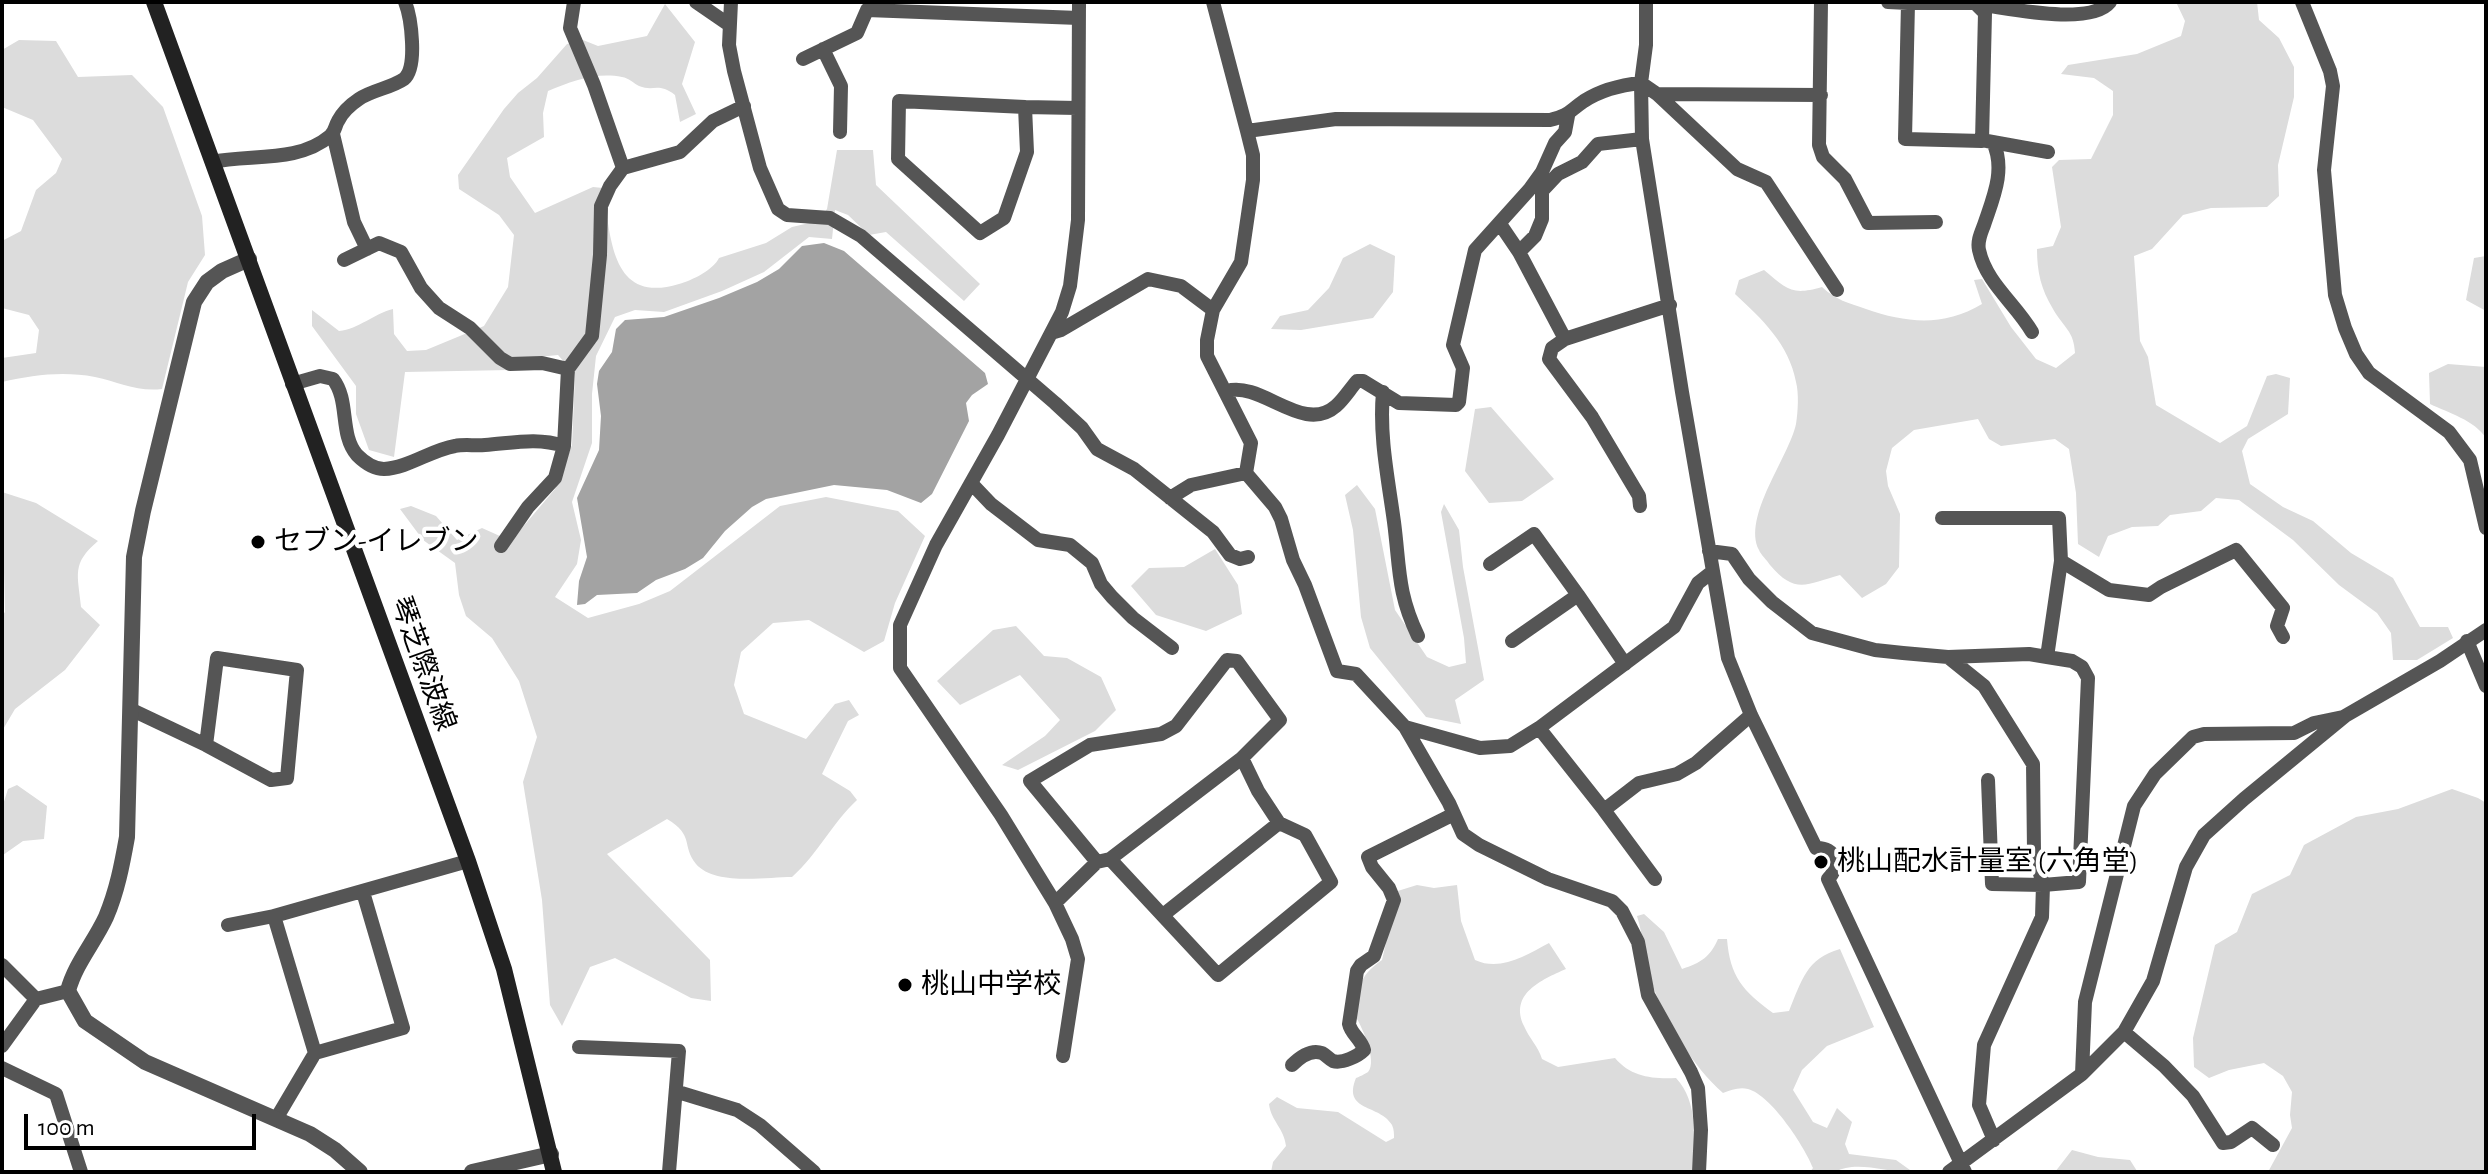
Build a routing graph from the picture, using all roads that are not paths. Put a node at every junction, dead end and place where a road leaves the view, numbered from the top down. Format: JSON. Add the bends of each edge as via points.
{"nodes":[{"id":1,"x":154,"y":2,"type":"edge"},
{"id":2,"x":573,"y":2,"type":"edge"},
{"id":3,"x":696,"y":2,"type":"edge"},
{"id":4,"x":731,"y":2,"type":"edge"},
{"id":5,"x":1079,"y":2,"type":"edge"},
{"id":6,"x":1213,"y":2,"type":"edge"},
{"id":7,"x":1646,"y":2,"type":"edge"},
{"id":8,"x":1821,"y":2,"type":"edge"},
{"id":9,"x":1888,"y":2,"type":"edge"},
{"id":10,"x":2110,"y":2,"type":"edge"},
{"id":11,"x":2302,"y":2,"type":"edge"},
{"id":12,"x":409,"y":3,"type":"edge"},
{"id":13,"x":1908,"y":3,"type":"edge"},
{"id":14,"x":1982,"y":7,"type":"junction"},
{"id":15,"x":1079,"y":18,"type":"junction"},
{"id":16,"x":728,"y":24,"type":"junction"},
{"id":17,"x":823,"y":49,"type":"junction"},
{"id":18,"x":803,"y":59,"type":"dead end"},
{"id":19,"x":1641,"y":83,"type":"junction"},
{"id":20,"x":1657,"y":94,"type":"junction"},
{"id":21,"x":1821,"y":95,"type":"junction"},
{"id":22,"x":744,"y":106,"type":"junction"},
{"id":23,"x":1025,"y":107,"type":"junction"},
{"id":24,"x":1077,"y":108,"type":"junction"},
{"id":25,"x":1568,"y":116,"type":"junction"},
{"id":26,"x":1247,"y":131,"type":"junction"},
{"id":27,"x":840,"y":132,"type":"dead end"},
{"id":28,"x":333,"y":134,"type":"junction"},
{"id":29,"x":1642,"y":139,"type":"junction"},
{"id":30,"x":1988,"y":142,"type":"junction"},
{"id":31,"x":2048,"y":152,"type":"dead end"},
{"id":32,"x":212,"y":162,"type":"junction"},
{"id":33,"x":623,"y":168,"type":"junction"},
{"id":34,"x":1936,"y":222,"type":"dead end"},
{"id":35,"x":1500,"y":224,"type":"junction"},
{"id":36,"x":367,"y":249,"type":"junction"},
{"id":37,"x":1519,"y":252,"type":"junction"},
{"id":38,"x":249,"y":259,"type":"junction"},
{"id":39,"x":344,"y":260,"type":"dead end"},
{"id":40,"x":1837,"y":290,"type":"dead end"},
{"id":41,"x":1670,"y":305,"type":"junction"},
{"id":42,"x":1213,"y":310,"type":"junction"},
{"id":43,"x":2032,"y":332,"type":"dead end"},
{"id":44,"x":1051,"y":333,"type":"junction"},
{"id":45,"x":1565,"y":339,"type":"junction"},
{"id":46,"x":568,"y":369,"type":"junction"},
{"id":47,"x":1027,"y":379,"type":"junction"},
{"id":48,"x":292,"y":384,"type":"junction"},
{"id":49,"x":1227,"y":391,"type":"junction"},
{"id":50,"x":1383,"y":392,"type":"junction"},
{"id":51,"x":564,"y":446,"type":"junction"},
{"id":52,"x":1246,"y":473,"type":"junction"},
{"id":53,"x":971,"y":483,"type":"junction"},
{"id":54,"x":1170,"y":498,"type":"junction"},
{"id":55,"x":1640,"y":506,"type":"dead end"},
{"id":56,"x":1942,"y":518,"type":"dead end"},
{"id":57,"x":2486,"y":528,"type":"edge"},
{"id":58,"x":501,"y":546,"type":"dead end"},
{"id":59,"x":1709,"y":551,"type":"junction"},
{"id":60,"x":1248,"y":557,"type":"dead end"},
{"id":61,"x":2061,"y":561,"type":"junction"},
{"id":62,"x":1490,"y":564,"type":"dead end"},
{"id":63,"x":1712,"y":572,"type":"junction"},
{"id":64,"x":1578,"y":595,"type":"junction"},
{"id":65,"x":2486,"y":630,"type":"edge"},
{"id":66,"x":1418,"y":636,"type":"dead end"},
{"id":67,"x":2283,"y":637,"type":"dead end"},
{"id":68,"x":1512,"y":641,"type":"dead end"},
{"id":69,"x":2467,"y":641,"type":"junction"},
{"id":70,"x":1172,"y":648,"type":"dead end"},
{"id":71,"x":1948,"y":657,"type":"junction"},
{"id":72,"x":2047,"y":657,"type":"junction"},
{"id":73,"x":1625,"y":664,"type":"junction"},
{"id":74,"x":2486,"y":686,"type":"edge"},
{"id":75,"x":130,"y":709,"type":"junction"},
{"id":76,"x":1751,"y":715,"type":"junction"},
{"id":77,"x":2345,"y":716,"type":"junction"},
{"id":78,"x":1405,"y":727,"type":"junction"},
{"id":79,"x":1539,"y":728,"type":"junction"},
{"id":80,"x":206,"y":745,"type":"junction"},
{"id":81,"x":1242,"y":758,"type":"junction"},
{"id":82,"x":1988,"y":780,"type":"dead end"},
{"id":83,"x":1604,"y":810,"type":"junction"},
{"id":84,"x":1454,"y":814,"type":"junction"},
{"id":85,"x":1279,"y":823,"type":"junction"},
{"id":86,"x":1103,"y":860,"type":"junction"},
{"id":87,"x":468,"y":861,"type":"junction"},
{"id":88,"x":1655,"y":879,"type":"dead end"},
{"id":89,"x":2043,"y":885,"type":"junction"},
{"id":90,"x":363,"y":892,"type":"junction"},
{"id":91,"x":1055,"y":903,"type":"junction"},
{"id":92,"x":1163,"y":915,"type":"junction"},
{"id":93,"x":274,"y":916,"type":"junction"},
{"id":94,"x":228,"y":925,"type":"dead end"},
{"id":95,"x":2,"y":965,"type":"edge"},
{"id":96,"x":68,"y":991,"type":"junction"},
{"id":97,"x":36,"y":999,"type":"junction"},
{"id":98,"x":2124,"y":1032,"type":"junction"},
{"id":99,"x":2,"y":1046,"type":"edge"},
{"id":100,"x":579,"y":1047,"type":"dead end"},
{"id":101,"x":315,"y":1053,"type":"junction"},
{"id":102,"x":1063,"y":1056,"type":"dead end"},
{"id":103,"x":1292,"y":1065,"type":"dead end"},
{"id":104,"x":2,"y":1068,"type":"edge"},
{"id":105,"x":2082,"y":1074,"type":"junction"},
{"id":106,"x":678,"y":1092,"type":"junction"},
{"id":107,"x":276,"y":1119,"type":"junction"},
{"id":108,"x":1994,"y":1140,"type":"junction"},
{"id":109,"x":2273,"y":1145,"type":"dead end"},
{"id":110,"x":551,"y":1154,"type":"junction"},
{"id":111,"x":1958,"y":1169,"type":"edge"},
{"id":112,"x":81,"y":1172,"type":"edge"},
{"id":113,"x":360,"y":1172,"type":"edge"},
{"id":114,"x":472,"y":1172,"type":"edge"},
{"id":115,"x":554,"y":1172,"type":"edge"},
{"id":116,"x":669,"y":1172,"type":"edge"},
{"id":117,"x":814,"y":1172,"type":"edge"},
{"id":118,"x":1699,"y":1172,"type":"edge"}],
"edges":[{"from":1,"to":32,"type":"main road","name":"琴芝際波線"},
{"from":2,"to":33,"type":"street","via":[[570,28]]},
{"from":3,"to":16,"type":"street"},
{"from":4,"to":16,"type":"street"},
{"from":5,"to":15,"type":"street"},
{"from":6,"to":26,"type":"street"},
{"from":7,"to":19,"type":"street"},
{"from":8,"to":21,"type":"street"},
{"from":9,"to":13,"type":"street"},
{"from":10,"to":14,"type":"street","via":[[2070,16]]},
{"from":11,"to":57,"type":"street","via":[[2333,86],[2324,170],[2335,295],[2345,328],[2369,373],[2449,432],[2470,460]]},
{"from":12,"to":28,"type":"street","via":[[411,69],[404,79],[345,110]]},
{"from":13,"to":14,"type":"street"},
{"from":13,"to":30,"type":"street","via":[[1905,139]]},
{"from":14,"to":30,"type":"street"},
{"from":15,"to":17,"type":"street","via":[[867,10],[857,33]]},
{"from":15,"to":24,"type":"street"},
{"from":16,"to":22,"type":"street"},
{"from":17,"to":18,"type":"street"},
{"from":17,"to":27,"type":"street","via":[[841,86]]},
{"from":19,"to":20,"type":"street"},
{"from":19,"to":25,"type":"street","via":[[1602,92]]},
{"from":19,"to":29,"type":"street"},
{"from":20,"to":21,"type":"street"},
{"from":20,"to":40,"type":"street","via":[[1737,169],[1766,182]]},
{"from":21,"to":34,"type":"street","via":[[1823,157],[1845,179],[1868,223]]},
{"from":22,"to":33,"type":"street","via":[[713,121],[680,152]]},
{"from":22,"to":47,"type":"street","via":[[760,168],[778,209],[787,215],[830,218],[861,236]]},
{"from":23,"to":23,"type":"street","via":[[899,101],[898,159],[980,233],[1004,218],[1027,152]]},
{"from":23,"to":24,"type":"street"},
{"from":24,"to":44,"type":"street","via":[[1074,261],[1062,312]]},
{"from":25,"to":26,"type":"street","via":[[1336,119]]},
{"from":25,"to":35,"type":"street","via":[[1565,132],[1542,172]]},
{"from":26,"to":42,"type":"street","via":[[1253,180],[1241,262]]},
{"from":28,"to":32,"type":"street","via":[[283,156]]},
{"from":28,"to":36,"type":"street","via":[[354,222]]},
{"from":29,"to":37,"type":"street","via":[[1598,144],[1582,162],[1550,181],[1542,191],[1542,219],[1535,236]]},
{"from":29,"to":41,"type":"street"},
{"from":30,"to":31,"type":"street"},
{"from":30,"to":43,"type":"street","via":[[1998,154],[1999,176],[1979,249],[1999,292]]},
{"from":32,"to":38,"type":"main road","name":"琴芝際波線"},
{"from":33,"to":46,"type":"street","via":[[601,206],[592,336]]},
{"from":35,"to":37,"type":"street"},
{"from":35,"to":50,"type":"street","via":[[1475,250],[1455,332],[1453,345],[1463,368],[1459,402],[1399,403]]},
{"from":36,"to":39,"type":"street"},
{"from":36,"to":46,"type":"street","via":[[379,243],[401,252],[439,308],[510,364]]},
{"from":37,"to":45,"type":"street"},
{"from":38,"to":48,"type":"main road","name":"琴芝際波線"},
{"from":38,"to":75,"type":"street","via":[[207,282],[194,302],[134,557]]},
{"from":41,"to":45,"type":"street"},
{"from":41,"to":59,"type":"street"},
{"from":42,"to":44,"type":"street","via":[[1181,286],[1148,279]]},
{"from":42,"to":49,"type":"street","via":[[1207,356]]},
{"from":44,"to":47,"type":"street"},
{"from":45,"to":55,"type":"street","via":[[1552,348],[1549,359],[1592,417]]},
{"from":46,"to":51,"type":"street"},
{"from":47,"to":53,"type":"street"},
{"from":47,"to":54,"type":"street","via":[[1082,428],[1097,449],[1134,469]]},
{"from":48,"to":51,"type":"street","via":[[320,376],[333,379],[352,447],[375,467],[384,469],[455,446],[528,439]]},
{"from":48,"to":87,"type":"main road","name":"琴芝際波線"},
{"from":49,"to":50,"type":"street","via":[[1246,391],[1317,414],[1336,406],[1357,381]]},
{"from":49,"to":52,"type":"street","via":[[1251,443]]},
{"from":50,"to":66,"type":"street","via":[[1383,449],[1399,586]]},
{"from":51,"to":58,"type":"street","via":[[555,478]]},
{"from":52,"to":54,"type":"street","via":[[1191,485]]},
{"from":52,"to":78,"type":"street","via":[[1281,519],[1337,671],[1356,674]]},
{"from":53,"to":70,"type":"street","via":[[1038,540],[1070,545],[1092,563],[1101,584],[1122,608]]},
{"from":53,"to":91,"type":"street","via":[[900,625],[900,668]]},
{"from":54,"to":60,"type":"street","via":[[1213,532],[1230,555]]},
{"from":56,"to":61,"type":"street","via":[[2059,518]]},
{"from":59,"to":63,"type":"street"},
{"from":59,"to":71,"type":"street","via":[[1732,554],[1772,602],[1812,633],[1875,650]]},
{"from":61,"to":67,"type":"street","via":[[2109,590],[2149,595],[2236,550],[2283,608],[2277,626]]},
{"from":61,"to":72,"type":"street"},
{"from":62,"to":64,"type":"street","via":[[1534,534]]},
{"from":63,"to":73,"type":"street","via":[[1698,583],[1674,627]]},
{"from":63,"to":76,"type":"street","via":[[1728,658]]},
{"from":64,"to":68,"type":"street"},
{"from":64,"to":73,"type":"street"},
{"from":65,"to":69,"type":"street"},
{"from":69,"to":74,"type":"street"},
{"from":69,"to":77,"type":"street"},
{"from":71,"to":72,"type":"street"},
{"from":71,"to":89,"type":"street","via":[[1984,686],[2033,764],[2034,851]]},
{"from":72,"to":89,"type":"street","via":[[2072,661],[2088,678],[2079,882]]},
{"from":73,"to":79,"type":"street"},
{"from":75,"to":80,"type":"street"},
{"from":75,"to":96,"type":"street","via":[[121,874]]},
{"from":76,"to":83,"type":"street","via":[[1696,763],[1677,774],[1639,783]]},
{"from":76,"to":111,"type":"street","via":[[1816,848],[1834,856],[1837,865],[1828,879]]},
{"from":77,"to":98,"type":"street","via":[[2204,835],[2186,867],[2153,981]]},
{"from":77,"to":105,"type":"street","via":[[2294,733],[2193,737],[2155,774],[2134,806],[2106,915],[2085,1002]]},
{"from":78,"to":79,"type":"street","via":[[1480,748],[1510,746]]},
{"from":78,"to":84,"type":"street"},
{"from":79,"to":83,"type":"street"},
{"from":80,"to":80,"type":"street","via":[[217,658],[297,670],[287,778],[271,780]]},
{"from":81,"to":85,"type":"street"},
{"from":81,"to":86,"type":"street"},
{"from":81,"to":86,"type":"street","via":[[1280,720],[1237,661],[1227,660],[1176,726],[1161,734],[1090,745],[1030,781]]},
{"from":82,"to":89,"type":"street","via":[[1992,884]]},
{"from":83,"to":88,"type":"street"},
{"from":84,"to":103,"type":"street","via":[[1368,857],[1394,900],[1374,956],[1357,971],[1349,1024],[1362,1043],[1362,1054],[1333,1061],[1313,1052]]},
{"from":84,"to":118,"type":"street","via":[[1463,834],[1479,845],[1548,879],[1612,901],[1622,911],[1638,942],[1648,995],[1698,1088]]},
{"from":85,"to":92,"type":"street"},
{"from":85,"to":92,"type":"street","via":[[1305,835],[1331,882],[1218,975]]},
{"from":86,"to":91,"type":"street"},
{"from":86,"to":92,"type":"street"},
{"from":87,"to":90,"type":"street"},
{"from":87,"to":110,"type":"main road","name":"琴芝際波線","via":[[504,969]]},
{"from":89,"to":108,"type":"street","via":[[2042,917],[1984,1045],[1979,1105]]},
{"from":90,"to":93,"type":"street"},
{"from":90,"to":101,"type":"street","via":[[403,1028]]},
{"from":91,"to":102,"type":"street","via":[[1078,959]]},
{"from":93,"to":94,"type":"street"},
{"from":93,"to":101,"type":"street"},
{"from":95,"to":97,"type":"street"},
{"from":96,"to":97,"type":"street"},
{"from":96,"to":107,"type":"street","via":[[85,1021],[145,1062]]},
{"from":97,"to":99,"type":"street"},
{"from":98,"to":105,"type":"street"},
{"from":98,"to":109,"type":"street","via":[[2193,1096],[2223,1143],[2252,1128]]},
{"from":100,"to":106,"type":"street","via":[[679,1051]]},
{"from":101,"to":107,"type":"street"},
{"from":104,"to":112,"type":"street","via":[[56,1094]]},
{"from":105,"to":108,"type":"street"},
{"from":106,"to":116,"type":"street"},
{"from":106,"to":117,"type":"street","via":[[737,1110]]},
{"from":107,"to":113,"type":"street","via":[[310,1134]]},
{"from":108,"to":111,"type":"street"},
{"from":110,"to":114,"type":"street"},
{"from":110,"to":115,"type":"main road","name":"琴芝際波線"}]}
